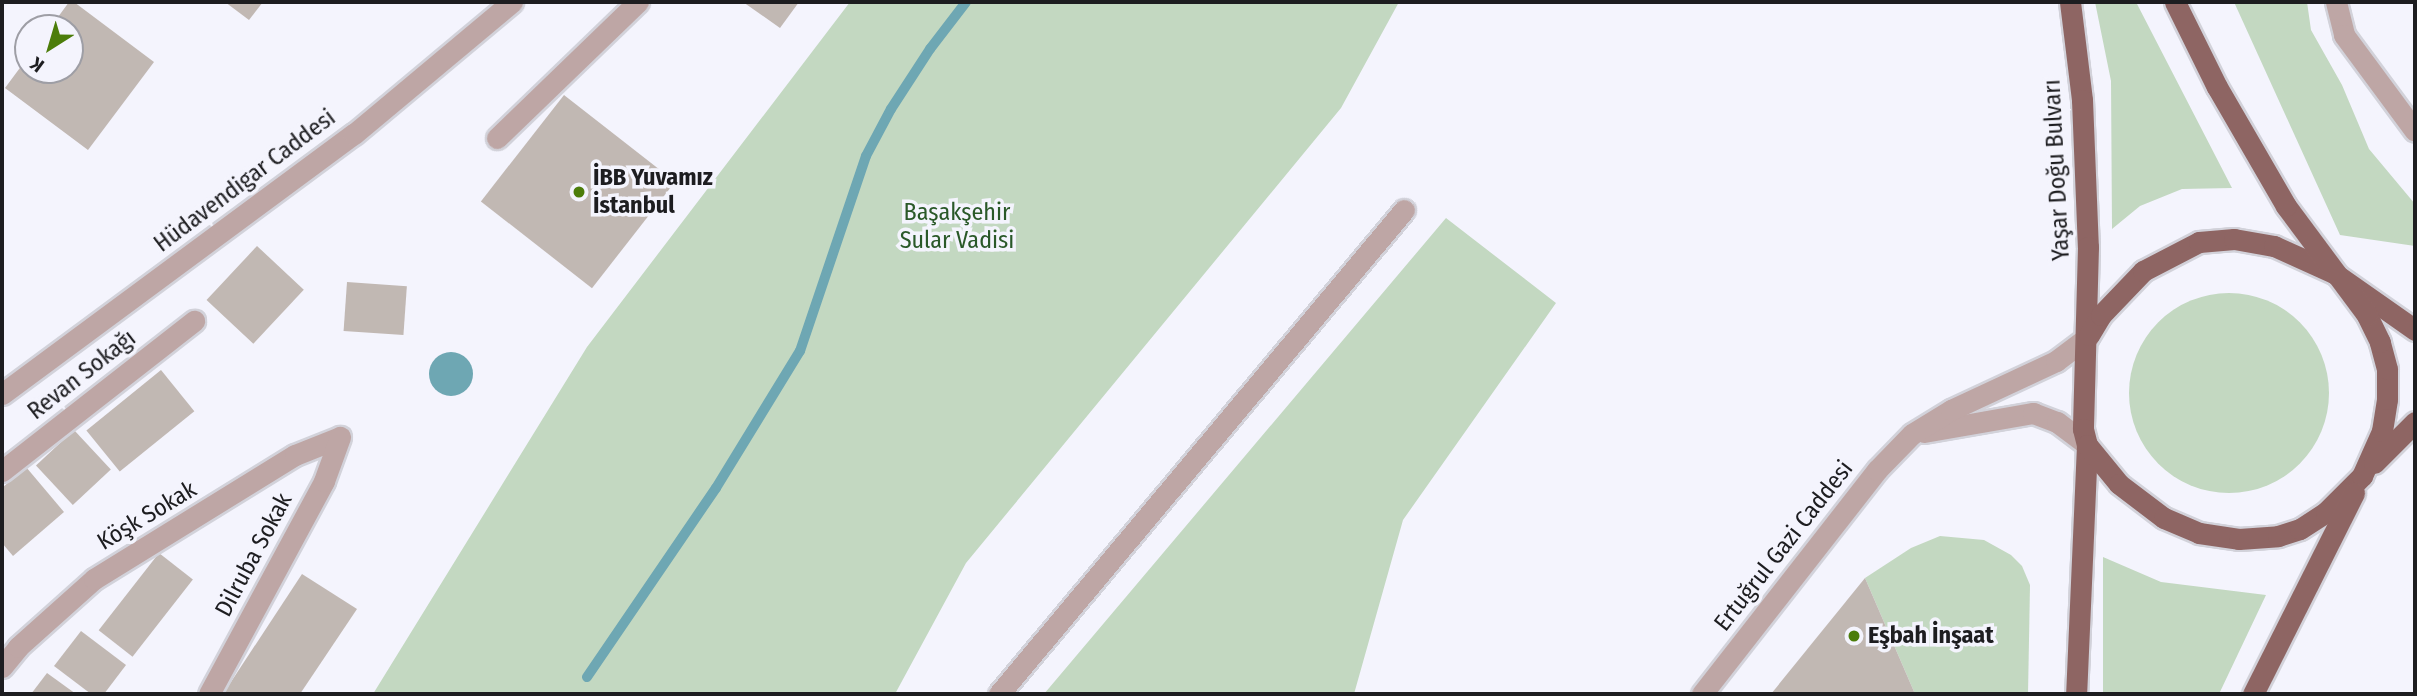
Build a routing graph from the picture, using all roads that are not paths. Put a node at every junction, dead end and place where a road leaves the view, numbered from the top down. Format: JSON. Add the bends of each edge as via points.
{"nodes":[{"id":1,"x":512,"y":2,"type":"edge"},
{"id":2,"x":638,"y":2,"type":"edge"},
{"id":3,"x":2070,"y":2,"type":"edge"},
{"id":4,"x":2175,"y":2,"type":"edge"},
{"id":5,"x":2336,"y":2,"type":"edge"},
{"id":6,"x":2415,"y":131,"type":"edge"},
{"id":7,"x":497,"y":138,"type":"dead end"},
{"id":8,"x":1404,"y":210,"type":"dead end"},
{"id":9,"x":2334,"y":274,"type":"junction"},
{"id":10,"x":194,"y":321,"type":"dead end"},
{"id":11,"x":2415,"y":330,"type":"edge"},
{"id":12,"x":2088,"y":337,"type":"junction"},
{"id":13,"x":2,"y":394,"type":"edge"},
{"id":14,"x":2415,"y":422,"type":"edge"},
{"id":15,"x":1912,"y":435,"type":"junction"},
{"id":16,"x":340,"y":437,"type":"joint"},
{"id":17,"x":2087,"y":445,"type":"junction"},
{"id":18,"x":2,"y":471,"type":"edge"},
{"id":19,"x":2362,"y":476,"type":"junction"},
{"id":20,"x":2,"y":667,"type":"edge"},
{"id":21,"x":209,"y":694,"type":"edge"},
{"id":22,"x":999,"y":694,"type":"edge"},
{"id":23,"x":1702,"y":694,"type":"edge"},
{"id":24,"x":2076,"y":694,"type":"edge"},
{"id":25,"x":2253,"y":694,"type":"edge"}],
"edges":[{"from":1,"to":13,"type":"street","name":"Hüdavendigar Caddesi","via":[[354,134]]},
{"from":2,"to":7,"type":"street"},
{"from":3,"to":12,"type":"main road","name":"Yaşar Doğu Bulvarı","via":[[2082,100]]},
{"from":4,"to":9,"type":"main road","via":[[2217,87],[2286,206]]},
{"from":5,"to":6,"type":"street","via":[[2344,35]]},
{"from":8,"to":22,"type":"street"},
{"from":9,"to":11,"type":"main road"},
{"from":9,"to":12,"type":"main road","via":[[2274,246],[2234,239],[2199,242],[2143,271],[2101,315]]},
{"from":9,"to":19,"type":"main road","via":[[2367,316],[2387,369],[2382,431]]},
{"from":10,"to":18,"type":"street","name":"Revan Sokağı"},
{"from":12,"to":15,"type":"street","name":"Ertuğrul Gazi Caddesi","via":[[2056,361],[1951,410]]},
{"from":12,"to":17,"type":"main road","name":"Yaşar Doğu Bulvarı","via":[[2083,429]]},
{"from":14,"to":19,"type":"main road"},
{"from":15,"to":17,"type":"street","via":[[2033,413],[2057,422]]},
{"from":15,"to":23,"type":"street","name":"Ertuğrul Gazi Caddesi","via":[[1877,470]]},
{"from":16,"to":20,"type":"street","name":"Köşk Sokak","via":[[295,455],[94,579]]},
{"from":16,"to":21,"type":"street","name":"Dilruba Sokak","via":[[324,481]]},
{"from":17,"to":19,"type":"main road","via":[[2119,484],[2164,517],[2199,533],[2239,539],[2300,529],[2326,513]]},
{"from":17,"to":24,"type":"main road","name":"Yaşar Doğu Bulvarı"},
{"from":19,"to":25,"type":"main road"}]}
